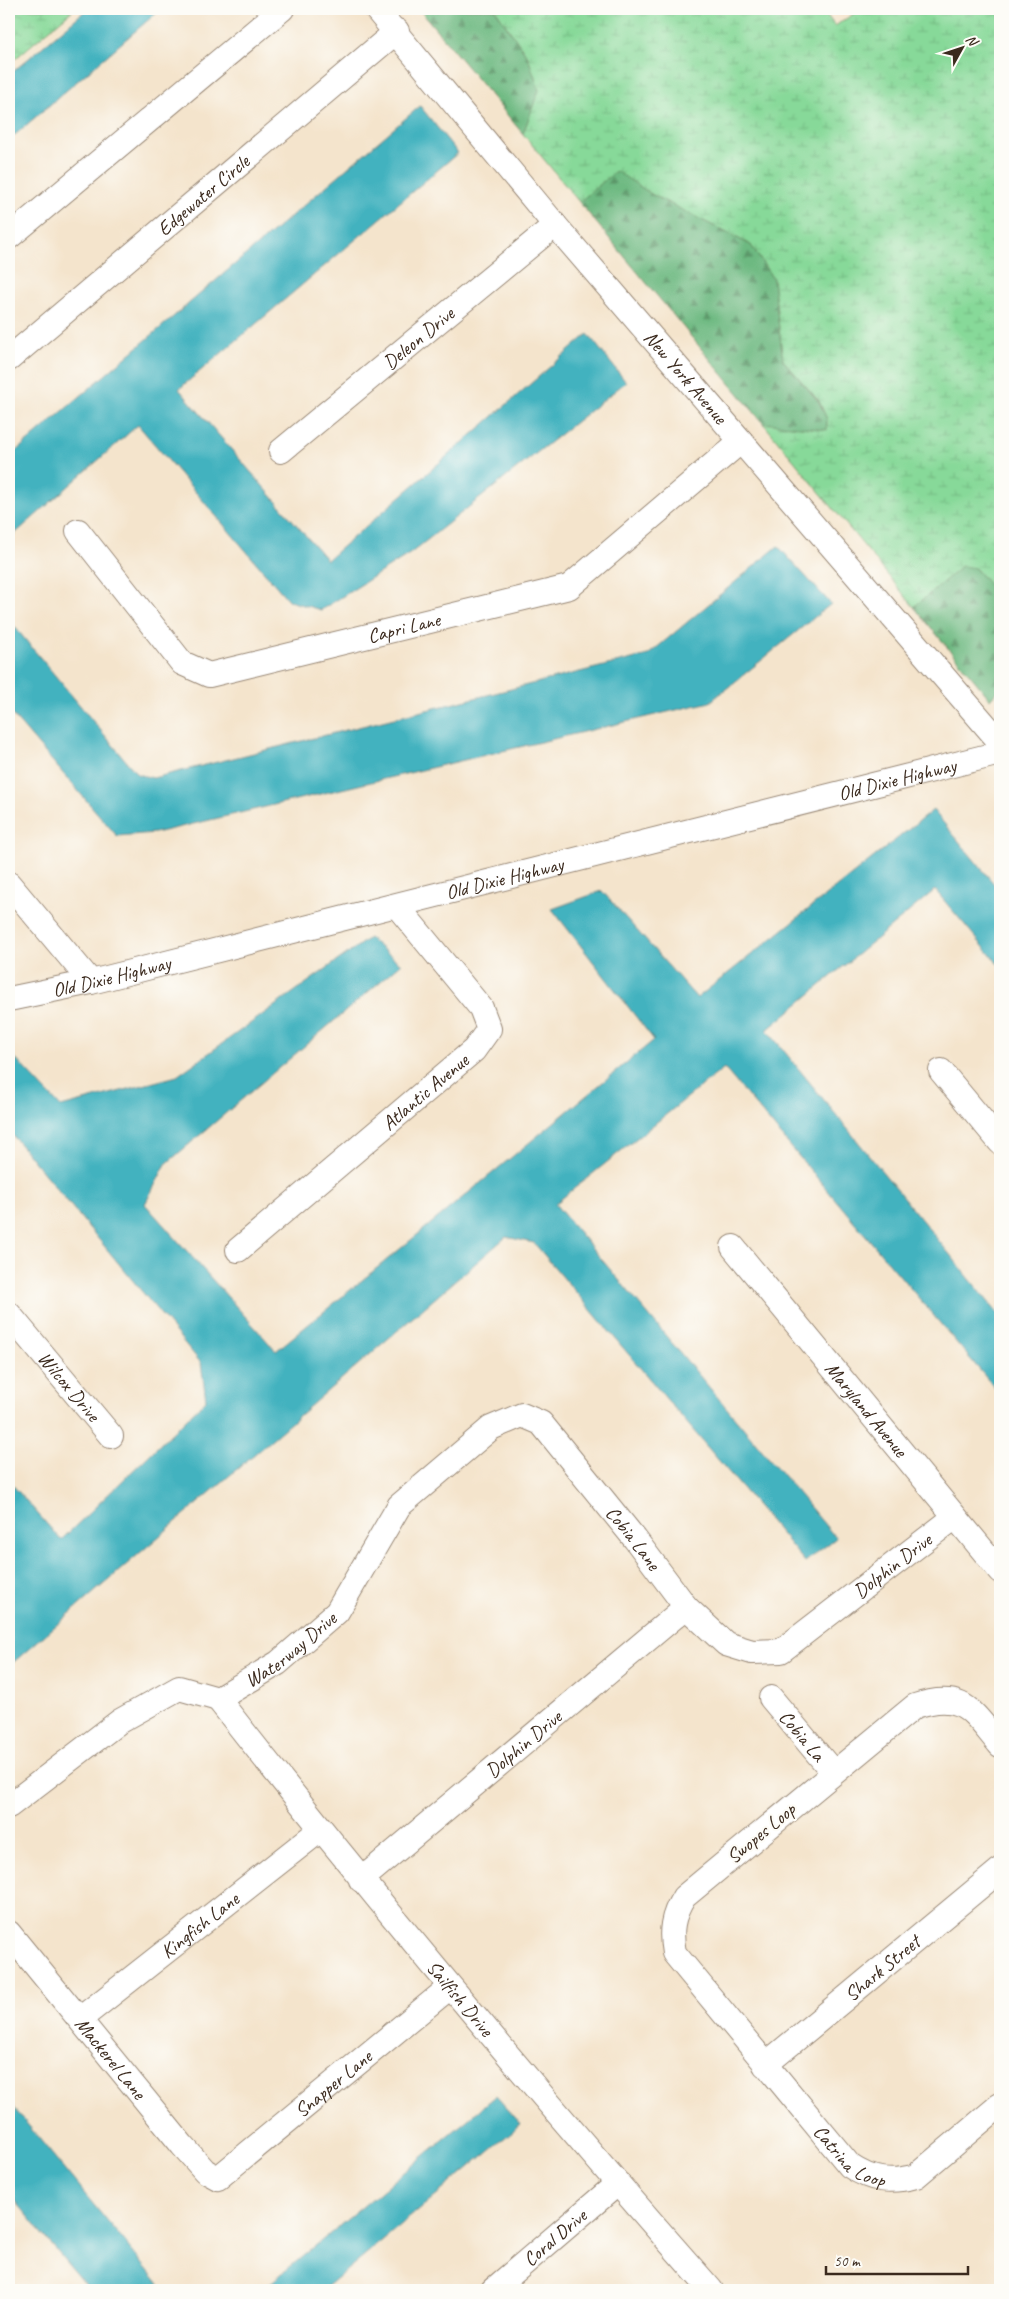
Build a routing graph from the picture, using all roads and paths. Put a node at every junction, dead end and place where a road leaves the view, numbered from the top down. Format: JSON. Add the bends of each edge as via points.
{"nodes":[{"id":1,"x":282,"y":9,"type":"edge"},
{"id":2,"x":376,"y":9,"type":"edge"},
{"id":3,"x":396,"y":31,"type":"junction"},
{"id":4,"x":555,"y":224,"type":"junction"},
{"id":5,"x":9,"y":237,"type":"edge"},
{"id":6,"x":9,"y":359,"type":"edge"},
{"id":7,"x":741,"y":441,"type":"junction"},
{"id":8,"x":281,"y":451,"type":"dead end"},
{"id":9,"x":78,"y":532,"type":"dead end"},
{"id":10,"x":1000,"y":742,"type":"edge"},
{"id":11,"x":1000,"y":753,"type":"edge"},
{"id":12,"x":9,"y":884,"type":"edge"},
{"id":13,"x":397,"y":906,"type":"junction"},
{"id":14,"x":91,"y":982,"type":"junction"},
{"id":15,"x":9,"y":999,"type":"edge"},
{"id":16,"x":941,"y":1071,"type":"dead end"},
{"id":17,"x":1000,"y":1142,"type":"edge"},
{"id":18,"x":733,"y":1247,"type":"dead end"},
{"id":19,"x":238,"y":1250,"type":"dead end"},
{"id":20,"x":9,"y":1314,"type":"edge"},
{"id":21,"x":522,"y":1415,"type":"joint"},
{"id":22,"x":111,"y":1436,"type":"dead end"},
{"id":23,"x":955,"y":1517,"type":"junction"},
{"id":24,"x":1000,"y":1570,"type":"edge"},
{"id":25,"x":686,"y":1607,"type":"junction"},
{"id":26,"x":752,"y":1652,"type":"joint"},
{"id":27,"x":218,"y":1698,"type":"junction"},
{"id":28,"x":771,"y":1698,"type":"dead end"},
{"id":29,"x":1000,"y":1745,"type":"edge"},
{"id":30,"x":833,"y":1772,"type":"junction"},
{"id":31,"x":9,"y":1806,"type":"edge"},
{"id":32,"x":320,"y":1830,"type":"junction"},
{"id":33,"x":1000,"y":1870,"type":"edge"},
{"id":34,"x":360,"y":1880,"type":"junction"},
{"id":35,"x":9,"y":1933,"type":"edge"},
{"id":36,"x":450,"y":1986,"type":"junction"},
{"id":37,"x":80,"y":2019,"type":"junction"},
{"id":38,"x":765,"y":2065,"type":"junction"},
{"id":39,"x":1000,"y":2105,"type":"edge"},
{"id":40,"x":218,"y":2178,"type":"joint"},
{"id":41,"x":617,"y":2184,"type":"junction"},
{"id":42,"x":493,"y":2290,"type":"edge"},
{"id":43,"x":711,"y":2290,"type":"edge"}],
"edges":[{"from":1,"to":5,"type":"street"},
{"from":2,"to":3,"type":"street","name":"New York Avenue"},
{"from":3,"to":4,"type":"street","name":"New York Avenue"},
{"from":3,"to":6,"type":"street","name":"Edgewater Circle"},
{"from":4,"to":7,"type":"street","name":"New York Avenue"},
{"from":4,"to":8,"type":"street","name":"Deleon Drive"},
{"from":7,"to":9,"type":"street","name":"Capri Lane","via":[[569,586],[209,675],[182,663]]},
{"from":7,"to":10,"type":"street","name":"New York Avenue"},
{"from":11,"to":13,"type":"street","name":"Old Dixie Highway"},
{"from":12,"to":14,"type":"street"},
{"from":13,"to":14,"type":"street","name":"Old Dixie Highway"},
{"from":13,"to":19,"type":"street","name":"Atlantic Avenue","via":[[481,1008],[488,1029],[474,1050]]},
{"from":14,"to":15,"type":"street","name":"Old Dixie Highway"},
{"from":16,"to":17,"type":"street"},
{"from":18,"to":23,"type":"street","name":"Maryland Avenue"},
{"from":20,"to":22,"type":"street","name":"Wilcox Drive"},
{"from":21,"to":25,"type":"street","name":"Cobia Lane","via":[[541,1423]]},
{"from":21,"to":27,"type":"street","name":"Waterway Drive","via":[[490,1428],[399,1506],[337,1612],[278,1663]]},
{"from":23,"to":24,"type":"street","name":"Maryland Avenue"},
{"from":23,"to":26,"type":"street","name":"Dolphin Drive","via":[[781,1651]]},
{"from":25,"to":26,"type":"street","name":"Cobia Lane","via":[[726,1644]]},
{"from":25,"to":34,"type":"street","name":"Dolphin Drive"},
{"from":27,"to":31,"type":"street","via":[[179,1688],[120,1721]]},
{"from":27,"to":32,"type":"street","name":"Sailfish Drive"},
{"from":28,"to":30,"type":"street","name":"Cobia La"},
{"from":29,"to":30,"type":"street","name":"Swopes Loop","via":[[969,1709],[949,1699],[932,1700],[915,1706]]},
{"from":30,"to":38,"type":"street","name":"Swopes Loop","via":[[684,1897],[674,1913],[670,1934],[674,1953]]},
{"from":32,"to":34,"type":"street","name":"Sailfish Drive"},
{"from":32,"to":37,"type":"street","name":"Kingfish Lane"},
{"from":33,"to":38,"type":"street","name":"Shark Street"},
{"from":34,"to":36,"type":"street","name":"Sailfish Drive"},
{"from":35,"to":37,"type":"street","name":"Mackerel Lane"},
{"from":36,"to":40,"type":"street","name":"Snapper Lane"},
{"from":36,"to":41,"type":"street","name":"Sailfish Drive"},
{"from":37,"to":40,"type":"street","name":"Mackerel Lane","via":[[182,2145],[205,2171]]},
{"from":38,"to":39,"type":"street","name":"Catrina Loop","via":[[850,2166],[883,2181],[916,2176]]},
{"from":41,"to":42,"type":"street","name":"Coral Drive"},
{"from":41,"to":43,"type":"street","name":"Sailfish Drive"}]}
